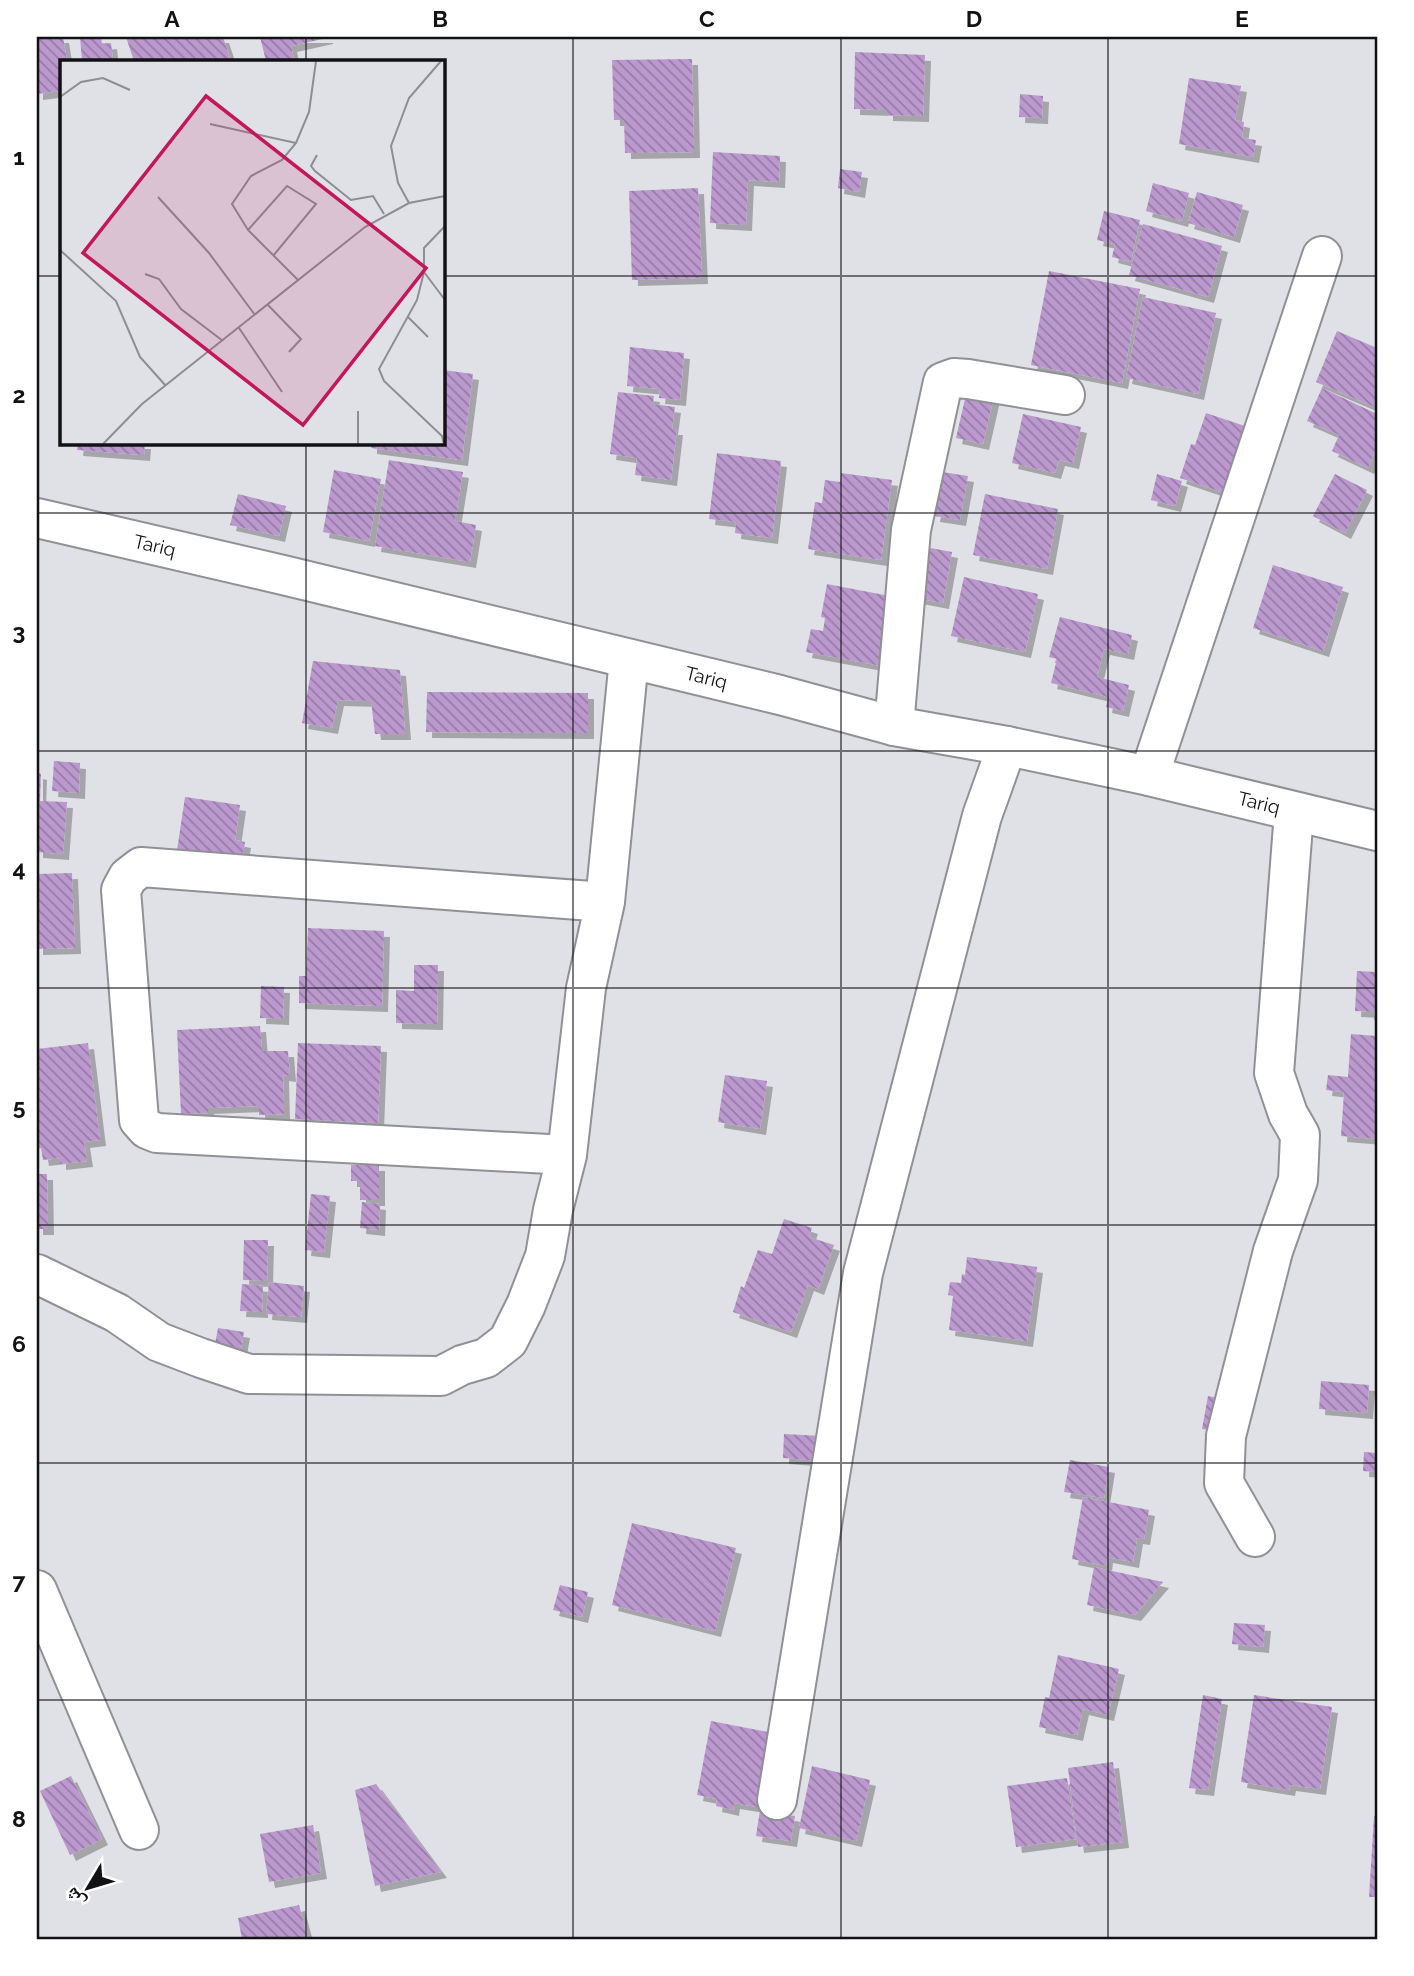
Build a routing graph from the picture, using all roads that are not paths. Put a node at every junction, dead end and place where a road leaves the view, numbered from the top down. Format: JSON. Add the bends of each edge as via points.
{"nodes":[{"id":1,"x":1322,"y":256,"type":"dead end"},
{"id":2,"x":1065,"y":395,"type":"dead end"},
{"id":3,"x":37,"y":518,"type":"edge"},
{"id":4,"x":629,"y":659,"type":"junction"},
{"id":5,"x":894,"y":726,"type":"junction"},
{"id":6,"x":1007,"y":746,"type":"junction"},
{"id":7,"x":1149,"y":776,"type":"junction"},
{"id":8,"x":1294,"y":812,"type":"junction"},
{"id":9,"x":1377,"y":831,"type":"edge"},
{"id":10,"x":605,"y":902,"type":"junction"},
{"id":11,"x":567,"y":1155,"type":"junction"},
{"id":12,"x":37,"y":1274,"type":"edge"},
{"id":13,"x":1255,"y":1537,"type":"dead end"},
{"id":14,"x":37,"y":1590,"type":"edge"},
{"id":15,"x":778,"y":1800,"type":"dead end"},
{"id":16,"x":139,"y":1830,"type":"dead end"}],
"edges":[{"from":1,"to":7,"type":"street"},
{"from":2,"to":5,"type":"street","via":[[968,379],[943,382],[911,530]]},
{"from":3,"to":4,"type":"street","name":"Tariq"},
{"from":4,"to":5,"type":"street","name":"Tariq"},
{"from":4,"to":10,"type":"street"},
{"from":5,"to":6,"type":"street","name":"Tariq"},
{"from":6,"to":7,"type":"street","name":"Tariq"},
{"from":6,"to":15,"type":"street","via":[[982,816],[863,1273]]},
{"from":7,"to":8,"type":"street","name":"Tariq"},
{"from":8,"to":9,"type":"street","name":"Tariq"},
{"from":8,"to":13,"type":"street","via":[[1274,1073],[1300,1136],[1298,1180],[1273,1251],[1226,1436],[1224,1483]]},
{"from":10,"to":11,"type":"street","via":[[586,989]]},
{"from":10,"to":11,"type":"street","via":[[141,867],[121,890],[139,1120],[147,1129]]},
{"from":11,"to":12,"type":"street","via":[[545,1256],[508,1341],[486,1358],[441,1376],[249,1374],[159,1342],[117,1313]]},
{"from":14,"to":16,"type":"street"}]}
